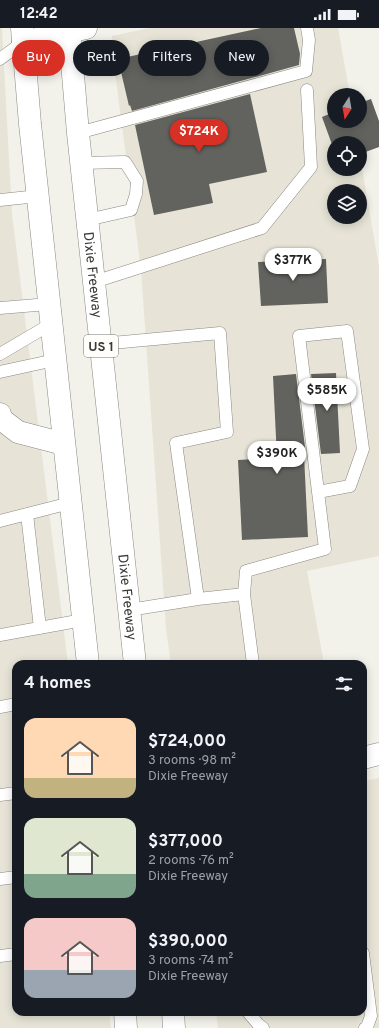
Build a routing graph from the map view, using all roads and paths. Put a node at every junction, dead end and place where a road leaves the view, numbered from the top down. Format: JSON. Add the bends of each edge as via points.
{"nodes":[{"id":1,"x":307,"y":28,"type":"edge"},
{"id":2,"x":75,"y":29,"type":"edge"},
{"id":3,"x":23,"y":35,"type":"edge"},
{"id":4,"x":0,"y":59,"type":"edge"},
{"id":5,"x":307,"y":90,"type":"dead end"},
{"id":6,"x":78,"y":132,"type":"junction"},
{"id":7,"x":81,"y":163,"type":"junction"},
{"id":8,"x":38,"y":196,"type":"junction"},
{"id":9,"x":0,"y":200,"type":"edge"},
{"id":10,"x":87,"y":220,"type":"junction"},
{"id":11,"x":94,"y":282,"type":"junction"},
{"id":12,"x":0,"y":308,"type":"edge"},
{"id":13,"x":50,"y":314,"type":"junction"},
{"id":14,"x":101,"y":344,"type":"junction"},
{"id":15,"x":0,"y":354,"type":"edge"},
{"id":16,"x":55,"y":360,"type":"junction"},
{"id":17,"x":0,"y":372,"type":"edge"},
{"id":18,"x":0,"y":414,"type":"edge"},
{"id":19,"x":64,"y":444,"type":"junction"},
{"id":20,"x":318,"y":492,"type":"junction"},
{"id":21,"x":70,"y":503,"type":"junction"},
{"id":22,"x":27,"y":514,"type":"junction"},
{"id":23,"x":0,"y":521,"type":"edge"},
{"id":24,"x":244,"y":594,"type":"junction"},
{"id":25,"x":198,"y":600,"type":"junction"},
{"id":26,"x":129,"y":610,"type":"junction"},
{"id":27,"x":83,"y":620,"type":"junction"},
{"id":28,"x":40,"y":628,"type":"junction"},
{"id":29,"x":0,"y":635,"type":"edge"},
{"id":30,"x":88,"y":660,"type":"edge"},
{"id":31,"x":135,"y":660,"type":"edge"},
{"id":32,"x":252,"y":660,"type":"edge"},
{"id":33,"x":12,"y":705,"type":"edge"},
{"id":34,"x":0,"y":707,"type":"edge"},
{"id":35,"x":379,"y":754,"type":"edge"},
{"id":36,"x":367,"y":757,"type":"edge"},
{"id":37,"x":12,"y":794,"type":"edge"},
{"id":38,"x":0,"y":795,"type":"edge"},
{"id":39,"x":12,"y":878,"type":"edge"},
{"id":40,"x":0,"y":879,"type":"edge"},
{"id":41,"x":12,"y":954,"type":"edge"},
{"id":42,"x":0,"y":956,"type":"edge"},
{"id":43,"x":367,"y":984,"type":"edge"},
{"id":44,"x":125,"y":1016,"type":"edge"},
{"id":45,"x":173,"y":1016,"type":"edge"},
{"id":46,"x":251,"y":1016,"type":"edge"},
{"id":47,"x":126,"y":1028,"type":"edge"},
{"id":48,"x":174,"y":1028,"type":"edge"},
{"id":49,"x":263,"y":1028,"type":"edge"},
{"id":50,"x":365,"y":1028,"type":"edge"}],
"edges":[{"from":1,"to":6,"type":"lane","via":[[309,40],[306,71]]},
{"from":2,"to":3,"type":"main road"},
{"from":2,"to":6,"type":"main road","name":"Dixie Freeway","number":"US 1"},
{"from":3,"to":4,"type":"lane"},
{"from":3,"to":8,"type":"main road"},
{"from":5,"to":11,"type":"lane","via":[[312,167],[262,228]]},
{"from":6,"to":7,"type":"main road","name":"Dixie Freeway","number":"US 1"},
{"from":7,"to":10,"type":"main road","name":"Dixie Freeway","number":"US 1"},
{"from":7,"to":10,"type":"lane","via":[[125,162],[137,181],[132,210]]},
{"from":8,"to":9,"type":"lane"},
{"from":8,"to":13,"type":"main road"},
{"from":10,"to":11,"type":"main road","name":"Dixie Freeway","number":"US 1"},
{"from":11,"to":14,"type":"main road","name":"Dixie Freeway","number":"US 1"},
{"from":12,"to":13,"type":"lane"},
{"from":13,"to":15,"type":"lane"},
{"from":13,"to":16,"type":"main road"},
{"from":14,"to":25,"type":"lane","via":[[220,333],[227,432],[176,443]]},
{"from":14,"to":26,"type":"main road","name":"Dixie Freeway","number":"US 1"},
{"from":16,"to":17,"type":"lane"},
{"from":16,"to":19,"type":"main road"},
{"from":18,"to":19,"type":"main road","via":[[1,419],[18,432]]},
{"from":19,"to":21,"type":"main road"},
{"from":20,"to":20,"type":"lane","via":[[299,336],[347,332],[363,449],[350,486]]},
{"from":20,"to":24,"type":"lane","via":[[325,550],[246,571]]},
{"from":21,"to":22,"type":"lane"},
{"from":21,"to":27,"type":"main road"},
{"from":22,"to":23,"type":"lane"},
{"from":22,"to":28,"type":"lane"},
{"from":24,"to":25,"type":"lane"},
{"from":24,"to":32,"type":"lane"},
{"from":25,"to":26,"type":"lane"},
{"from":26,"to":31,"type":"main road","name":"Dixie Freeway","number":"US 1"},
{"from":27,"to":28,"type":"lane"},
{"from":27,"to":30,"type":"main road"},
{"from":28,"to":29,"type":"lane"},
{"from":33,"to":34,"type":"lane"},
{"from":35,"to":36,"type":"main road"},
{"from":37,"to":38,"type":"lane"},
{"from":39,"to":40,"type":"lane"},
{"from":41,"to":42,"type":"lane"},
{"from":43,"to":50,"type":"lane","via":[[371,1016]]},
{"from":44,"to":47,"type":"main road"},
{"from":45,"to":48,"type":"main road"},
{"from":46,"to":49,"type":"lane"}]}
